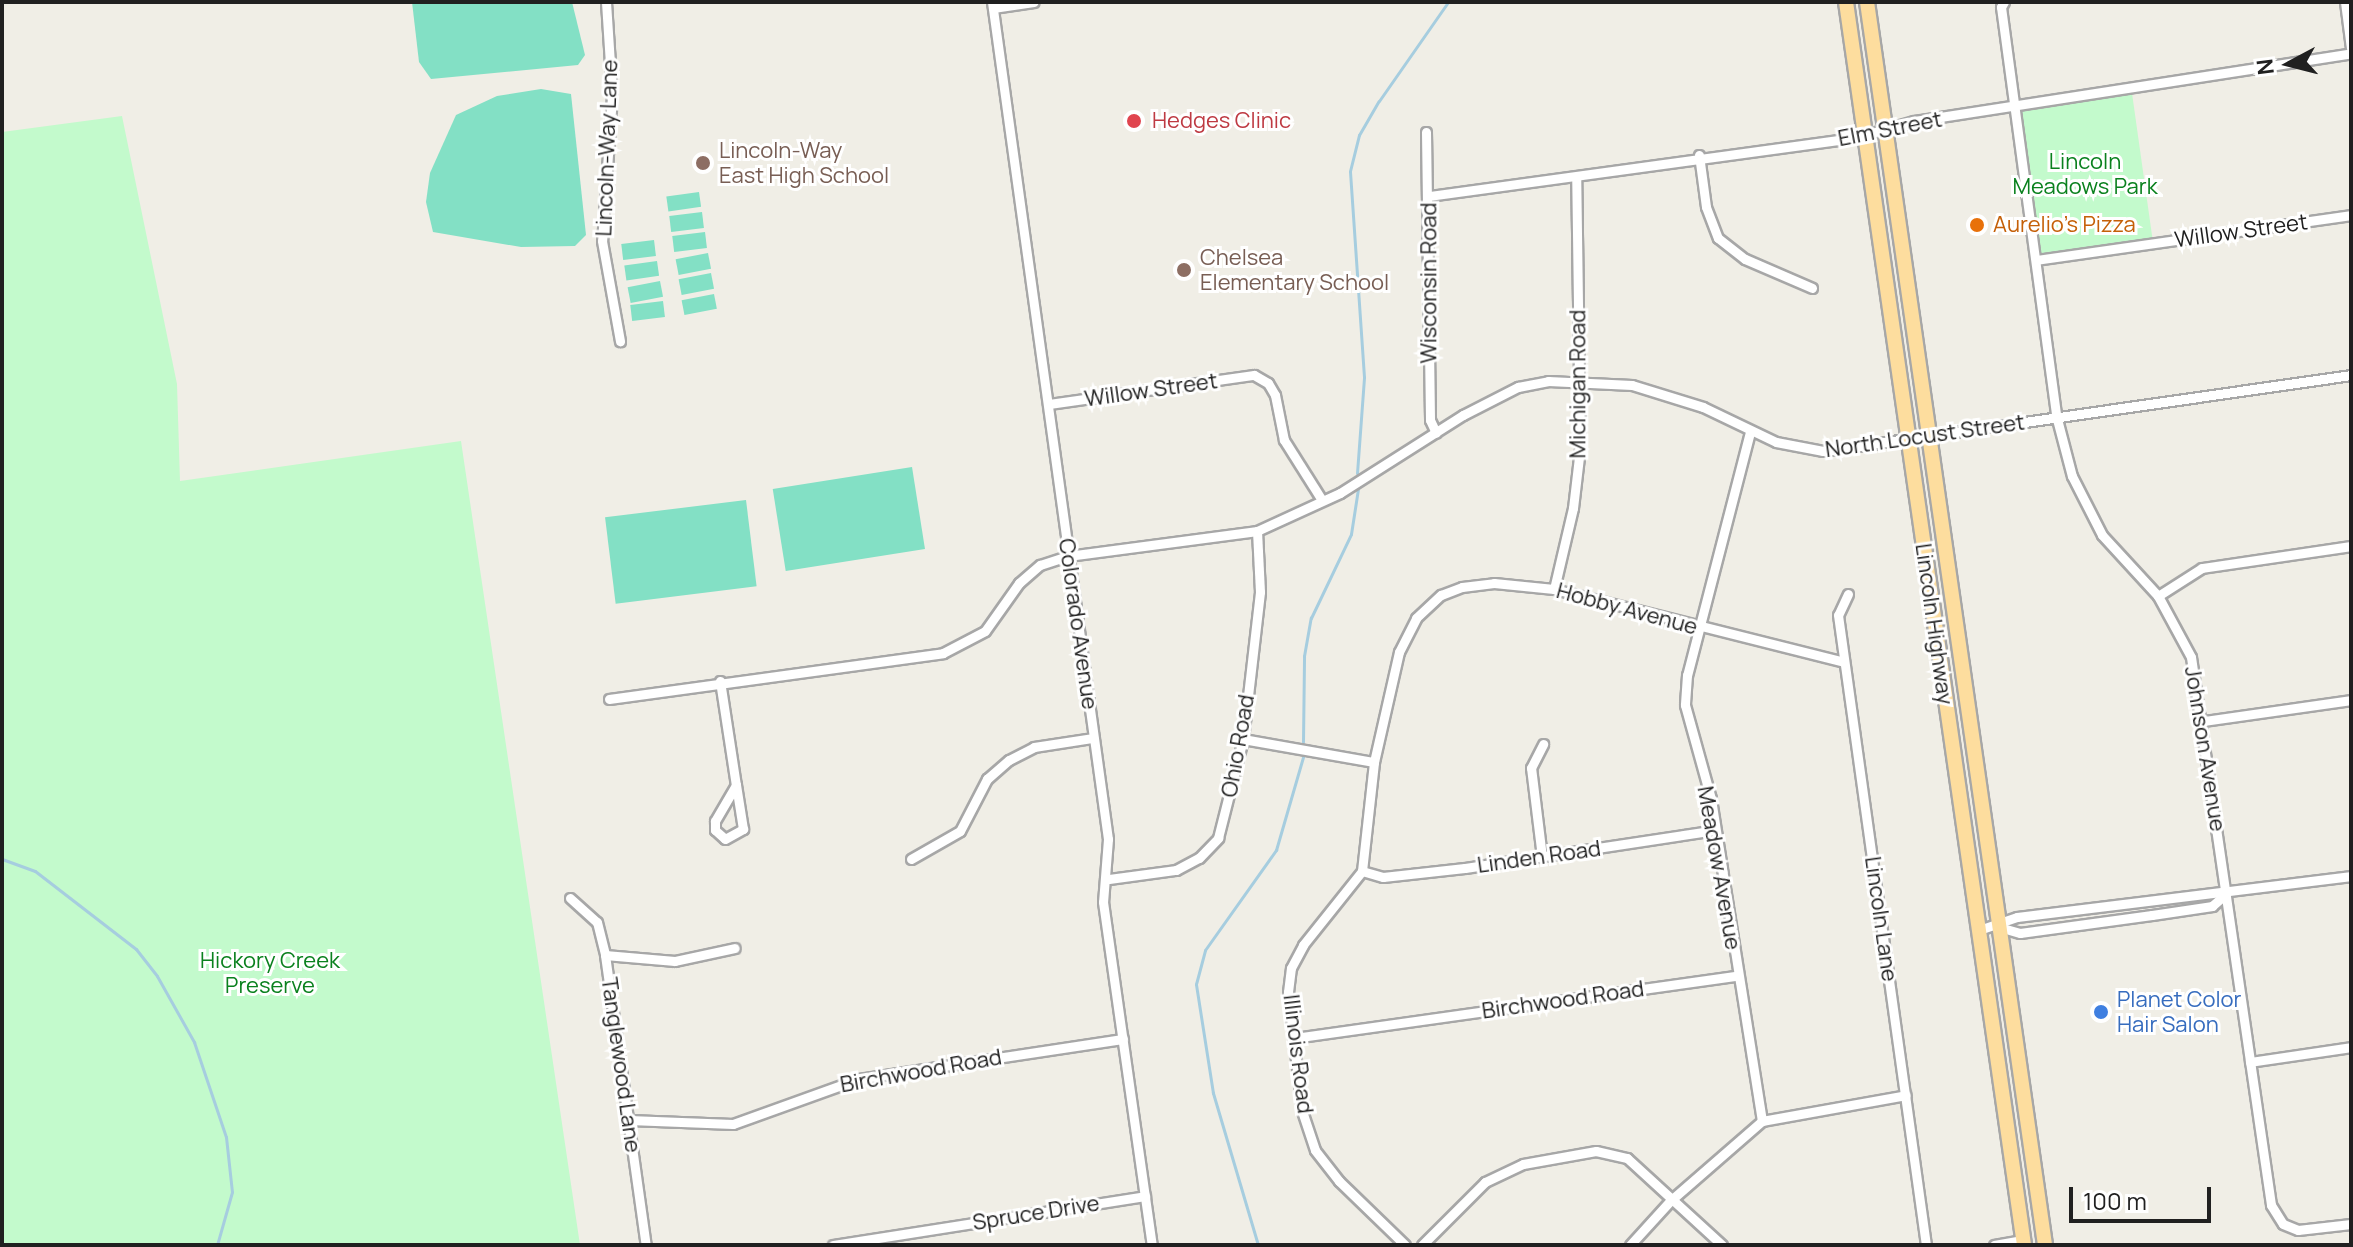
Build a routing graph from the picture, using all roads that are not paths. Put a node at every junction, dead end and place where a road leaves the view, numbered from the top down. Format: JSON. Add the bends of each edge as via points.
{"nodes":[{"id":1,"x":606,"y":2,"type":"edge"},
{"id":2,"x":1034,"y":2,"type":"edge"},
{"id":3,"x":1846,"y":2,"type":"edge"},
{"id":4,"x":1867,"y":2,"type":"edge"},
{"id":5,"x":2004,"y":2,"type":"edge"},
{"id":6,"x":2345,"y":2,"type":"edge"},
{"id":7,"x":992,"y":5,"type":"edge"},
{"id":8,"x":2351,"y":50,"type":"edge"},
{"id":9,"x":2015,"y":108,"type":"junction"},
{"id":10,"x":1886,"y":127,"type":"junction"},
{"id":11,"x":1426,"y":132,"type":"dead end"},
{"id":12,"x":1865,"y":132,"type":"junction"},
{"id":13,"x":1699,"y":155,"type":"junction"},
{"id":14,"x":1576,"y":178,"type":"junction"},
{"id":15,"x":1429,"y":196,"type":"junction"},
{"id":16,"x":2351,"y":215,"type":"edge"},
{"id":17,"x":2036,"y":260,"type":"junction"},
{"id":18,"x":1812,"y":288,"type":"dead end"},
{"id":19,"x":620,"y":341,"type":"dead end"},
{"id":20,"x":2351,"y":375,"type":"edge"},
{"id":21,"x":1579,"y":381,"type":"junction"},
{"id":22,"x":1049,"y":404,"type":"junction"},
{"id":23,"x":2057,"y":419,"type":"junction"},
{"id":24,"x":1750,"y":432,"type":"junction"},
{"id":25,"x":1436,"y":433,"type":"junction"},
{"id":26,"x":1928,"y":438,"type":"junction"},
{"id":27,"x":1908,"y":440,"type":"junction"},
{"id":28,"x":1322,"y":500,"type":"junction"},
{"id":29,"x":1257,"y":531,"type":"junction"},
{"id":30,"x":2351,"y":546,"type":"edge"},
{"id":31,"x":1068,"y":556,"type":"junction"},
{"id":32,"x":1554,"y":589,"type":"junction"},
{"id":33,"x":1848,"y":594,"type":"dead end"},
{"id":34,"x":2158,"y":596,"type":"junction"},
{"id":35,"x":1699,"y":628,"type":"junction"},
{"id":36,"x":1844,"y":662,"type":"junction"},
{"id":37,"x":720,"y":681,"type":"junction"},
{"id":38,"x":609,"y":699,"type":"dead end"},
{"id":39,"x":2351,"y":700,"type":"edge"},
{"id":40,"x":2204,"y":721,"type":"junction"},
{"id":41,"x":1093,"y":738,"type":"junction"},
{"id":42,"x":1243,"y":739,"type":"junction"},
{"id":43,"x":1543,"y":744,"type":"dead end"},
{"id":44,"x":1374,"y":762,"type":"junction"},
{"id":45,"x":736,"y":785,"type":"junction"},
{"id":46,"x":1715,"y":830,"type":"junction"},
{"id":47,"x":1542,"y":857,"type":"junction"},
{"id":48,"x":911,"y":859,"type":"dead end"},
{"id":49,"x":1362,"y":871,"type":"junction"},
{"id":50,"x":2351,"y":876,"type":"edge"},
{"id":51,"x":1109,"y":879,"type":"junction"},
{"id":52,"x":2226,"y":894,"type":"junction"},
{"id":53,"x":570,"y":898,"type":"dead end"},
{"id":54,"x":1999,"y":927,"type":"junction"},
{"id":55,"x":1979,"y":930,"type":"junction"},
{"id":56,"x":735,"y":948,"type":"dead end"},
{"id":57,"x":605,"y":955,"type":"junction"},
{"id":58,"x":1736,"y":976,"type":"junction"},
{"id":59,"x":1294,"y":1038,"type":"junction"},
{"id":60,"x":1123,"y":1039,"type":"junction"},
{"id":61,"x":2351,"y":1047,"type":"edge"},
{"id":62,"x":2250,"y":1062,"type":"junction"},
{"id":63,"x":1906,"y":1095,"type":"junction"},
{"id":64,"x":629,"y":1120,"type":"junction"},
{"id":65,"x":1762,"y":1121,"type":"junction"},
{"id":66,"x":1145,"y":1196,"type":"junction"},
{"id":67,"x":1670,"y":1201,"type":"junction"},
{"id":68,"x":2351,"y":1224,"type":"edge"},
{"id":69,"x":2023,"y":1242,"type":"edge"},
{"id":70,"x":646,"y":1245,"type":"edge"},
{"id":71,"x":833,"y":1245,"type":"edge"},
{"id":72,"x":1152,"y":1245,"type":"edge"},
{"id":73,"x":1405,"y":1245,"type":"edge"},
{"id":74,"x":1422,"y":1245,"type":"edge"},
{"id":75,"x":1630,"y":1245,"type":"edge"},
{"id":76,"x":1722,"y":1245,"type":"edge"},
{"id":77,"x":1926,"y":1245,"type":"edge"},
{"id":78,"x":1994,"y":1245,"type":"edge"},
{"id":79,"x":2045,"y":1245,"type":"edge"}],
"edges":[{"from":1,"to":19,"type":"street","name":"Lincoln-Way Lane","via":[[612,96],[602,241]]},
{"from":2,"to":7,"type":"street"},
{"from":3,"to":12,"type":"main road","name":"Lincoln Highway"},
{"from":4,"to":10,"type":"main road","name":"Lincoln Highway"},
{"from":5,"to":9,"type":"street","name":"Johnson Avenue"},
{"from":6,"to":8,"type":"street"},
{"from":7,"to":22,"type":"street","name":"Colorado Avenue"},
{"from":8,"to":9,"type":"street","name":"Elm Street"},
{"from":9,"to":10,"type":"street","name":"Elm Street"},
{"from":9,"to":17,"type":"street","name":"Johnson Avenue"},
{"from":10,"to":12,"type":"street","name":"Elm Street"},
{"from":10,"to":26,"type":"main road","name":"Lincoln Highway"},
{"from":11,"to":15,"type":"street","name":"Wisconsin Road"},
{"from":12,"to":13,"type":"street","name":"Elm Street","via":[[1854,138]]},
{"from":12,"to":27,"type":"main road","name":"Lincoln Highway"},
{"from":13,"to":14,"type":"street","name":"Elm Street"},
{"from":13,"to":18,"type":"street","via":[[1706,207],[1718,238],[1745,259]]},
{"from":14,"to":15,"type":"street","name":"Elm Street"},
{"from":14,"to":21,"type":"street","name":"Michigan Road"},
{"from":15,"to":25,"type":"street","name":"Wisconsin Road","via":[[1430,420]]},
{"from":16,"to":17,"type":"street","name":"Willow Street"},
{"from":17,"to":23,"type":"street","name":"Johnson Avenue"},
{"from":20,"to":23,"type":"street","name":"North Locust Street"},
{"from":21,"to":24,"type":"street","name":"North Locust Street","via":[[1649,389],[1703,407]]},
{"from":21,"to":25,"type":"street","name":"North Locust Street","via":[[1518,387]]},
{"from":21,"to":32,"type":"street","name":"Michigan Road","via":[[1576,490]]},
{"from":22,"to":28,"type":"street","name":"Willow Street","via":[[1254,375],[1275,395],[1284,440]]},
{"from":22,"to":31,"type":"street","name":"Colorado Avenue"},
{"from":23,"to":26,"type":"street","name":"North Locust Street"},
{"from":23,"to":34,"type":"street","name":"Johnson Avenue","via":[[2072,476],[2102,535]]},
{"from":24,"to":27,"type":"street","name":"North Locust Street","via":[[1791,447],[1823,451]]},
{"from":24,"to":35,"type":"street","name":"Meadow Avenue"},
{"from":25,"to":28,"type":"street","name":"North Locust Street"},
{"from":26,"to":27,"type":"street","name":"North Locust Street"},
{"from":26,"to":54,"type":"main road","name":"Lincoln Highway"},
{"from":27,"to":55,"type":"main road","name":"Lincoln Highway"},
{"from":28,"to":29,"type":"street","name":"North Locust Street"},
{"from":29,"to":31,"type":"street","name":"North Locust Street"},
{"from":29,"to":42,"type":"street","name":"Ohio Road","via":[[1260,592]]},
{"from":30,"to":34,"type":"street","via":[[2202,568]]},
{"from":31,"to":37,"type":"street","name":"North Locust Street","via":[[1040,565],[1019,583],[985,631],[943,653],[812,674]]},
{"from":31,"to":41,"type":"street","name":"Colorado Avenue"},
{"from":32,"to":35,"type":"street","name":"Hobby Avenue"},
{"from":32,"to":44,"type":"street","name":"Hobby Avenue","via":[[1494,583],[1462,587],[1441,595],[1416,618],[1399,652]]},
{"from":33,"to":36,"type":"street","name":"Lincoln Lane","via":[[1838,615]]},
{"from":34,"to":40,"type":"street","name":"Johnson Avenue","via":[[2191,657]]},
{"from":35,"to":36,"type":"street","name":"Hobby Avenue"},
{"from":35,"to":46,"type":"street","name":"Meadow Avenue","via":[[1685,705]]},
{"from":36,"to":63,"type":"street","name":"Lincoln Lane"},
{"from":37,"to":38,"type":"street","name":"North Locust Street"},
{"from":37,"to":45,"type":"street"},
{"from":39,"to":40,"type":"street"},
{"from":40,"to":52,"type":"street","name":"Johnson Avenue"},
{"from":41,"to":48,"type":"street","via":[[1034,747],[1009,760],[987,779],[960,831]]},
{"from":41,"to":51,"type":"street","name":"Colorado Avenue"},
{"from":42,"to":44,"type":"street"},
{"from":42,"to":51,"type":"street","name":"Ohio Road","via":[[1218,838],[1199,858],[1176,870]]},
{"from":43,"to":47,"type":"street","via":[[1531,768]]},
{"from":44,"to":49,"type":"street"},
{"from":45,"to":45,"type":"street","via":[[715,821],[715,830],[725,839],[743,829]]},
{"from":46,"to":47,"type":"street","name":"Linden Road"},
{"from":46,"to":58,"type":"street","name":"Meadow Avenue"},
{"from":47,"to":49,"type":"street","name":"Linden Road","via":[[1383,877]]},
{"from":49,"to":59,"type":"street","name":"Illinois Road","via":[[1291,968],[1288,992]]},
{"from":50,"to":52,"type":"street"},
{"from":51,"to":60,"type":"street","name":"Colorado Avenue","via":[[1103,902]]},
{"from":52,"to":54,"type":"street","via":[[2210,890],[2017,917]]},
{"from":52,"to":54,"type":"street","via":[[2212,906],[2152,915],[2020,933]]},
{"from":52,"to":62,"type":"street","name":"Johnson Avenue"},
{"from":53,"to":57,"type":"street","name":"Tanglewood Lane","via":[[597,922]]},
{"from":54,"to":55,"type":"street"},
{"from":54,"to":79,"type":"main road","name":"Lincoln Highway"},
{"from":55,"to":69,"type":"main road","name":"Lincoln Highway"},
{"from":56,"to":57,"type":"street","via":[[675,961]]},
{"from":57,"to":64,"type":"street","name":"Tanglewood Lane"},
{"from":58,"to":59,"type":"street","name":"Birchwood Road"},
{"from":58,"to":65,"type":"street","name":"Meadow Avenue"},
{"from":59,"to":73,"type":"street","name":"Illinois Road","via":[[1302,1111],[1315,1150]]},
{"from":60,"to":64,"type":"street","name":"Birchwood Road","via":[[858,1079],[733,1124]]},
{"from":60,"to":66,"type":"street","name":"Colorado Avenue"},
{"from":61,"to":62,"type":"street"},
{"from":62,"to":68,"type":"street","name":"Johnson Avenue","via":[[2277,1216],[2298,1230]]},
{"from":63,"to":65,"type":"street"},
{"from":63,"to":77,"type":"street","name":"Lincoln Lane"},
{"from":64,"to":70,"type":"street","name":"Tanglewood Lane"},
{"from":65,"to":67,"type":"street"},
{"from":66,"to":71,"type":"street","name":"Spruce Drive"},
{"from":66,"to":72,"type":"street","name":"Colorado Avenue"},
{"from":67,"to":74,"type":"street","via":[[1627,1158],[1596,1151],[1558,1155],[1485,1182]]},
{"from":67,"to":75,"type":"street"},
{"from":67,"to":76,"type":"street"},
{"from":69,"to":78,"type":"street"}]}
